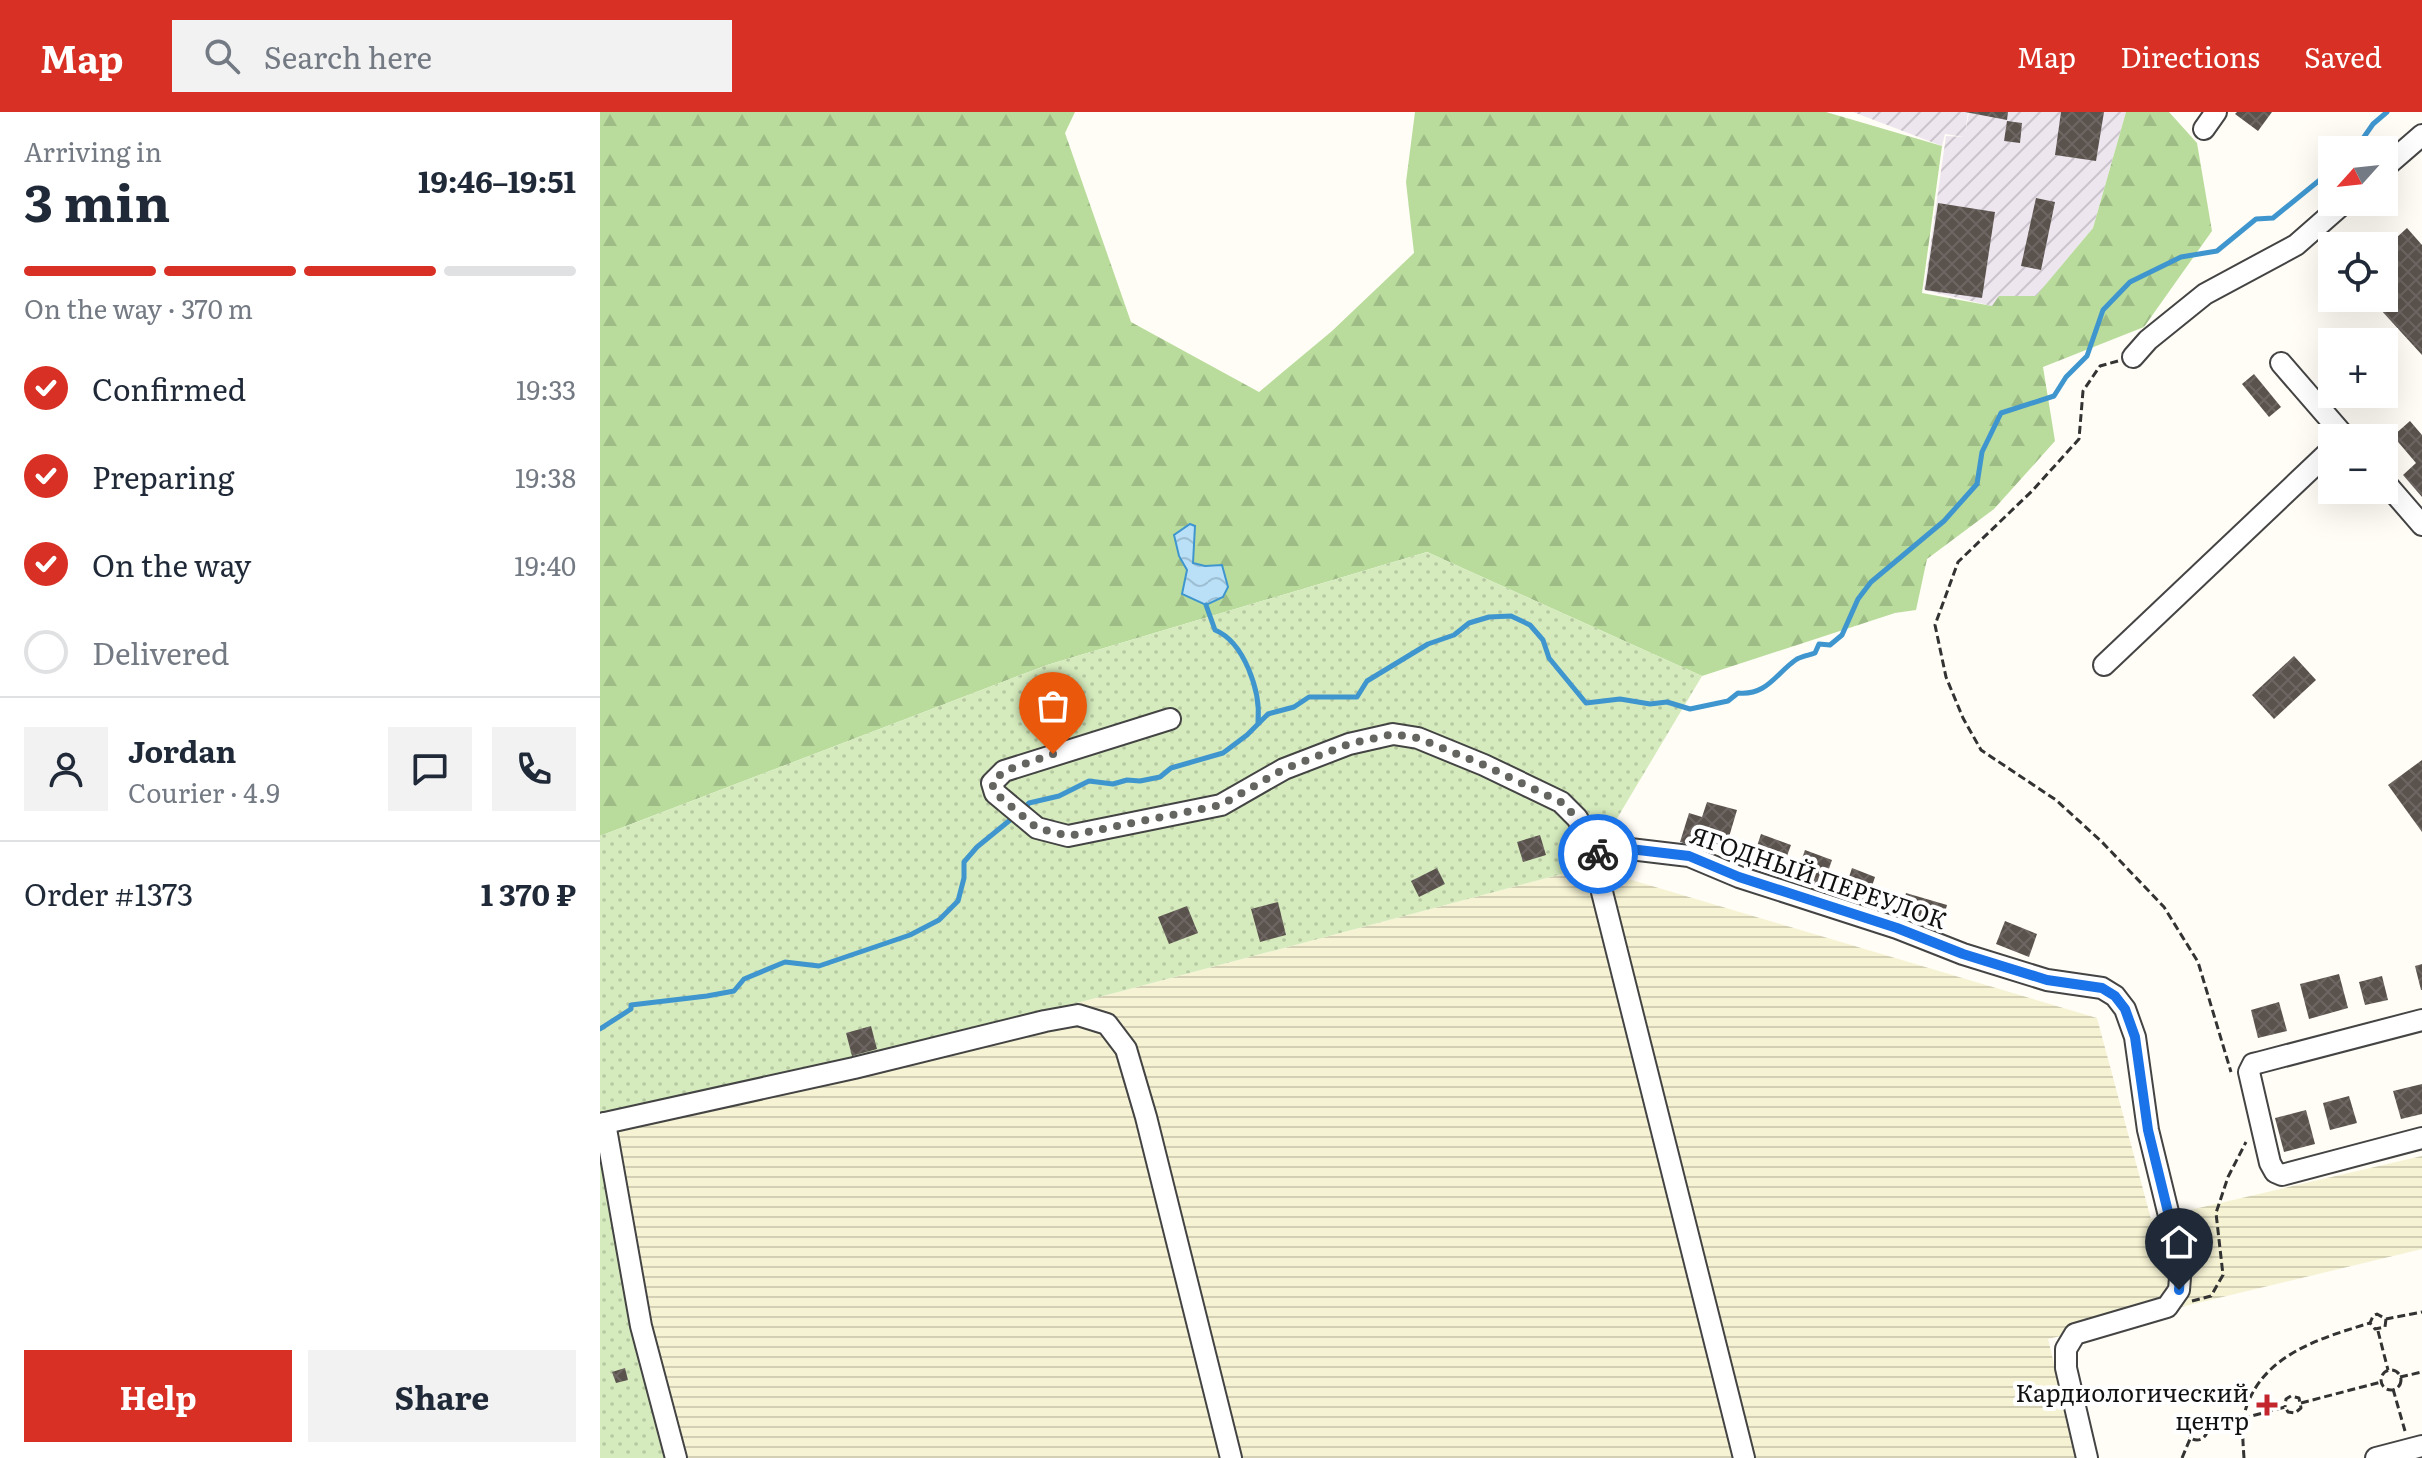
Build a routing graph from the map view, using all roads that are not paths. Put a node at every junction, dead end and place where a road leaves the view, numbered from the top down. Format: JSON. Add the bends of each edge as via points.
{"nodes":[{"id":1,"x":2422,"y":135,"type":"edge"},
{"id":2,"x":2398,"y":156,"type":"edge"},
{"id":3,"x":2329,"y":216,"type":"edge"},
{"id":4,"x":2133,"y":357,"type":"road end"},
{"id":5,"x":2281,"y":363,"type":"dead end"},
{"id":6,"x":2329,"y":424,"type":"edge"},
{"id":7,"x":2318,"y":464,"type":"edge"},
{"id":8,"x":2398,"y":497,"type":"edge"},
{"id":9,"x":2422,"y":525,"type":"edge"},
{"id":10,"x":2104,"y":665,"type":"dead end"},
{"id":11,"x":1170,"y":719,"type":"dead end"},
{"id":12,"x":1604,"y":864,"type":"junction"},
{"id":13,"x":2422,"y":1020,"type":"edge"},
{"id":14,"x":602,"y":1123,"type":"edge"},
{"id":15,"x":2422,"y":1138,"type":"edge"},
{"id":16,"x":2416,"y":1448,"type":"edge"},
{"id":17,"x":676,"y":1458,"type":"edge"},
{"id":18,"x":1231,"y":1458,"type":"edge"},
{"id":19,"x":1744,"y":1458,"type":"edge"},
{"id":20,"x":2087,"y":1458,"type":"edge"},
{"id":21,"x":2376,"y":1458,"type":"edge"}],
"edges":[{"from":1,"to":2,"type":"street"},
{"from":3,"to":4,"type":"street","via":[[2296,245],[2205,294]]},
{"from":5,"to":6,"type":"street"},
{"from":7,"to":10,"type":"street"},
{"from":8,"to":9,"type":"street"},
{"from":11,"to":12,"type":"street","via":[[1004,771],[992,783],[995,793],[1037,828],[1068,836],[1221,805],[1284,769],[1393,734],[1418,738],[1561,802],[1577,818]]},
{"from":12,"to":19,"type":"street","via":[[1598,876]]},
{"from":12,"to":20,"type":"street","name":"ЯГОДНЫЙ ПЕРЕУЛОК","via":[[1615,853],[1630,849],[1689,856],[1963,954],[2047,980],[2102,988],[2115,996],[2135,1037],[2148,1130],[2181,1265],[2179,1290],[2167,1307],[2075,1334],[2066,1349]]},
{"from":13,"to":15,"type":"street","via":[[2253,1064],[2249,1072],[2270,1163],[2282,1175]]},
{"from":14,"to":17,"type":"street","via":[[641,1326]]},
{"from":14,"to":18,"type":"street","via":[[1045,1021],[1078,1015],[1107,1024],[1126,1049],[1146,1117]]},
{"from":16,"to":21,"type":"street"}]}
